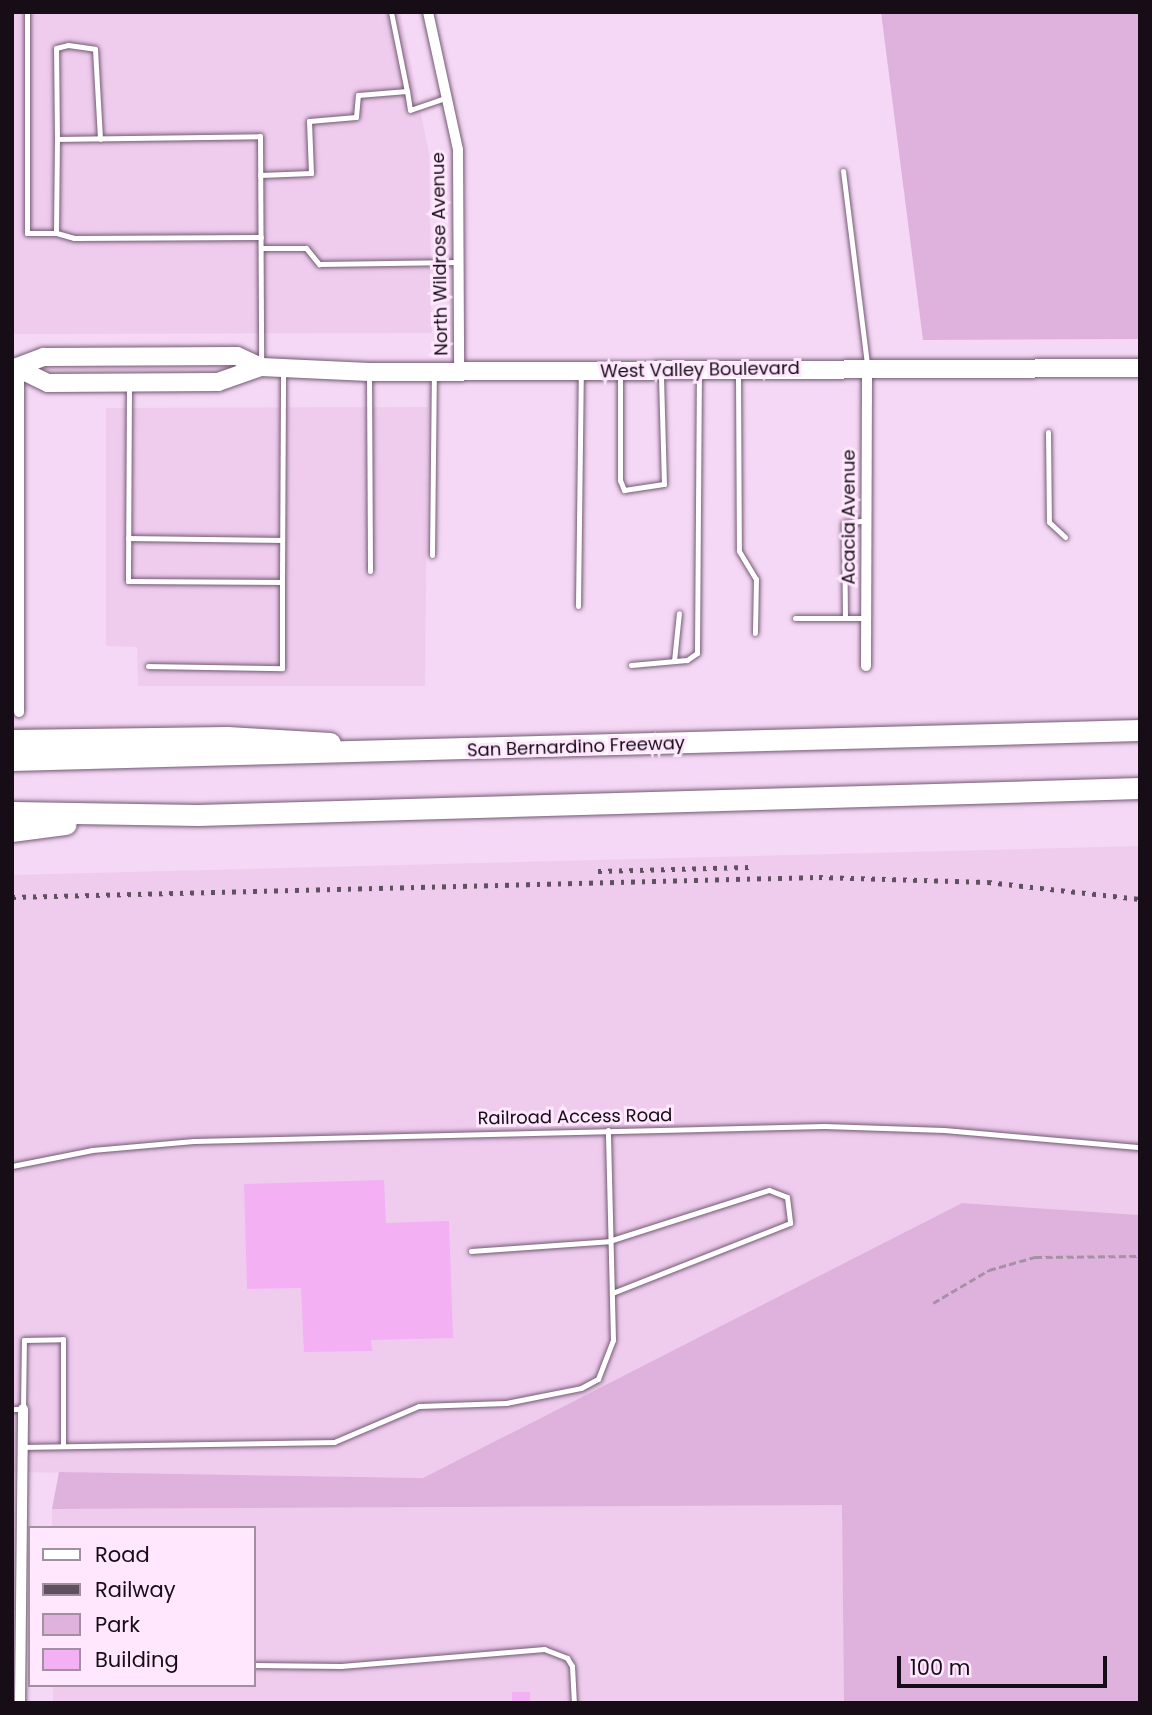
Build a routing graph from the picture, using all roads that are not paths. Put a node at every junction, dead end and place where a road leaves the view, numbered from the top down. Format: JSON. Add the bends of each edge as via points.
{"nodes":[{"id":1,"x":27,"y":12,"type":"edge"},
{"id":2,"x":391,"y":12,"type":"edge"},
{"id":3,"x":429,"y":12,"type":"edge"},
{"id":4,"x":407,"y":92,"type":"junction"},
{"id":5,"x":447,"y":97,"type":"junction"},
{"id":6,"x":100,"y":138,"type":"junction"},
{"id":7,"x":57,"y":139,"type":"junction"},
{"id":8,"x":843,"y":172,"type":"dead end"},
{"id":9,"x":260,"y":174,"type":"junction"},
{"id":10,"x":56,"y":233,"type":"junction"},
{"id":11,"x":261,"y":237,"type":"junction"},
{"id":12,"x":261,"y":248,"type":"junction"},
{"id":13,"x":459,"y":262,"type":"junction"},
{"id":14,"x":261,"y":367,"type":"junction"},
{"id":15,"x":283,"y":368,"type":"junction"},
{"id":16,"x":1140,"y":368,"type":"edge"},
{"id":17,"x":16,"y":369,"type":"edge"},
{"id":18,"x":867,"y":369,"type":"junction"},
{"id":19,"x":661,"y":370,"type":"junction"},
{"id":20,"x":699,"y":370,"type":"junction"},
{"id":21,"x":738,"y":370,"type":"junction"},
{"id":22,"x":581,"y":371,"type":"junction"},
{"id":23,"x":620,"y":371,"type":"junction"},
{"id":24,"x":369,"y":372,"type":"junction"},
{"id":25,"x":434,"y":372,"type":"junction"},
{"id":26,"x":459,"y":372,"type":"junction"},
{"id":27,"x":129,"y":383,"type":"junction"},
{"id":28,"x":1048,"y":432,"type":"dead end"},
{"id":29,"x":867,"y":520,"type":"junction"},
{"id":30,"x":1065,"y":537,"type":"dead end"},
{"id":31,"x":128,"y":538,"type":"junction"},
{"id":32,"x":282,"y":540,"type":"junction"},
{"id":33,"x":432,"y":555,"type":"dead end"},
{"id":34,"x":369,"y":571,"type":"dead end"},
{"id":35,"x":282,"y":582,"type":"junction"},
{"id":36,"x":578,"y":606,"type":"dead end"},
{"id":37,"x":678,"y":613,"type":"dead end"},
{"id":38,"x":795,"y":618,"type":"dead end"},
{"id":39,"x":845,"y":618,"type":"junction"},
{"id":40,"x":866,"y":618,"type":"junction"},
{"id":41,"x":755,"y":633,"type":"dead end"},
{"id":42,"x":674,"y":661,"type":"junction"},
{"id":43,"x":631,"y":665,"type":"dead end"},
{"id":44,"x":148,"y":666,"type":"dead end"},
{"id":45,"x":866,"y":666,"type":"dead end"},
{"id":46,"x":19,"y":712,"type":"dead end"},
{"id":47,"x":1140,"y":730,"type":"edge"},
{"id":48,"x":12,"y":740,"type":"edge"},
{"id":49,"x":419,"y":752,"type":"junction"},
{"id":50,"x":12,"y":760,"type":"edge"},
{"id":51,"x":1140,"y":788,"type":"edge"},
{"id":52,"x":12,"y":812,"type":"edge"},
{"id":53,"x":131,"y":815,"type":"junction"},
{"id":54,"x":12,"y":831,"type":"edge"},
{"id":55,"x":608,"y":1130,"type":"junction"},
{"id":56,"x":1140,"y":1147,"type":"edge"},
{"id":57,"x":12,"y":1166,"type":"edge"},
{"id":58,"x":609,"y":1241,"type":"junction"},
{"id":59,"x":471,"y":1251,"type":"dead end"},
{"id":60,"x":612,"y":1293,"type":"junction"},
{"id":61,"x":18,"y":1409,"type":"edge"},
{"id":62,"x":63,"y":1446,"type":"junction"},
{"id":63,"x":23,"y":1447,"type":"junction"},
{"id":64,"x":17,"y":1530,"type":"edge"},
{"id":65,"x":16,"y":1623,"type":"edge"},
{"id":66,"x":25,"y":1662,"type":"edge"},
{"id":67,"x":256,"y":1665,"type":"edge"},
{"id":68,"x":20,"y":1703,"type":"edge"},
{"id":69,"x":574,"y":1703,"type":"edge"}],
"edges":[{"from":1,"to":10,"type":"lane","via":[[27,233]]},
{"from":2,"to":4,"type":"lane"},
{"from":3,"to":5,"type":"street","name":"North Wildrose Avenue"},
{"from":4,"to":5,"type":"lane","via":[[410,110]]},
{"from":4,"to":9,"type":"lane","via":[[358,95],[356,117],[309,121],[311,173]]},
{"from":5,"to":13,"type":"street","name":"North Wildrose Avenue","via":[[458,150]]},
{"from":6,"to":7,"type":"lane"},
{"from":6,"to":7,"type":"lane","via":[[95,49],[68,45],[56,48]]},
{"from":6,"to":9,"type":"lane","via":[[260,136]]},
{"from":7,"to":10,"type":"lane"},
{"from":8,"to":18,"type":"lane"},
{"from":9,"to":11,"type":"lane"},
{"from":10,"to":11,"type":"lane","via":[[74,238]]},
{"from":11,"to":12,"type":"lane"},
{"from":12,"to":13,"type":"lane","via":[[306,248],[319,264]]},
{"from":12,"to":14,"type":"lane"},
{"from":13,"to":26,"type":"street","name":"North Wildrose Avenue"},
{"from":14,"to":15,"type":"main road","name":"West Valley Boulevard"},
{"from":14,"to":17,"type":"main road","name":"West Valley Boulevard","via":[[237,356],[44,357]]},
{"from":14,"to":27,"type":"main road","name":"West Valley Boulevard","via":[[218,382]]},
{"from":15,"to":24,"type":"main road","name":"West Valley Boulevard"},
{"from":15,"to":32,"type":"lane"},
{"from":16,"to":18,"type":"main road","name":"West Valley Boulevard"},
{"from":17,"to":27,"type":"main road","name":"West Valley Boulevard","via":[[48,383]]},
{"from":17,"to":46,"type":"street"},
{"from":18,"to":21,"type":"main road","name":"West Valley Boulevard"},
{"from":18,"to":29,"type":"street","name":"Acacia Avenue"},
{"from":19,"to":20,"type":"main road","name":"West Valley Boulevard"},
{"from":19,"to":23,"type":"main road","name":"West Valley Boulevard"},
{"from":19,"to":23,"type":"lane","via":[[664,484],[624,490],[620,480]]},
{"from":20,"to":21,"type":"main road","name":"West Valley Boulevard"},
{"from":20,"to":42,"type":"lane","via":[[698,648],[694,657]]},
{"from":21,"to":41,"type":"lane","via":[[739,551],[756,579]]},
{"from":22,"to":23,"type":"main road","name":"West Valley Boulevard"},
{"from":22,"to":26,"type":"main road","name":"West Valley Boulevard"},
{"from":22,"to":36,"type":"lane"},
{"from":24,"to":25,"type":"main road","name":"West Valley Boulevard"},
{"from":24,"to":34,"type":"lane"},
{"from":25,"to":26,"type":"main road","name":"West Valley Boulevard"},
{"from":25,"to":33,"type":"lane"},
{"from":27,"to":31,"type":"lane"},
{"from":28,"to":30,"type":"lane","via":[[1049,522]]},
{"from":29,"to":39,"type":"lane","via":[[844,523]]},
{"from":29,"to":40,"type":"street","name":"Acacia Avenue"},
{"from":31,"to":32,"type":"lane"},
{"from":31,"to":35,"type":"lane","via":[[128,581]]},
{"from":32,"to":35,"type":"lane"},
{"from":35,"to":44,"type":"lane","via":[[282,668]]},
{"from":37,"to":42,"type":"lane"},
{"from":38,"to":39,"type":"lane"},
{"from":39,"to":40,"type":"lane"},
{"from":40,"to":45,"type":"street","name":"Acacia Avenue"},
{"from":42,"to":43,"type":"lane"},
{"from":47,"to":49,"type":"highway","name":"San Bernardino Freeway"},
{"from":48,"to":49,"type":"highway","via":[[227,737]]},
{"from":49,"to":50,"type":"highway","name":"San Bernardino Freeway"},
{"from":51,"to":53,"type":"highway"},
{"from":52,"to":53,"type":"highway"},
{"from":53,"to":54,"type":"highway"},
{"from":55,"to":56,"type":"lane","name":"Railroad Access Road","via":[[866,1125]]},
{"from":55,"to":57,"type":"lane","name":"Railroad Access Road","via":[[136,1144]]},
{"from":55,"to":58,"type":"lane"},
{"from":58,"to":59,"type":"lane"},
{"from":58,"to":60,"type":"lane"},
{"from":58,"to":60,"type":"lane","via":[[769,1190],[787,1197],[790,1223]]},
{"from":60,"to":62,"type":"lane","via":[[613,1339],[598,1379],[581,1388],[506,1403],[419,1406],[334,1442]]},
{"from":61,"to":62,"type":"lane","via":[[24,1339],[63,1339]]},
{"from":61,"to":63,"type":"street"},
{"from":62,"to":63,"type":"lane"},
{"from":63,"to":64,"type":"street"},
{"from":64,"to":65,"type":"street"},
{"from":65,"to":66,"type":"street"},
{"from":66,"to":68,"type":"street"},
{"from":67,"to":69,"type":"lane","via":[[341,1665],[544,1649],[567,1658],[572,1666]]}]}
